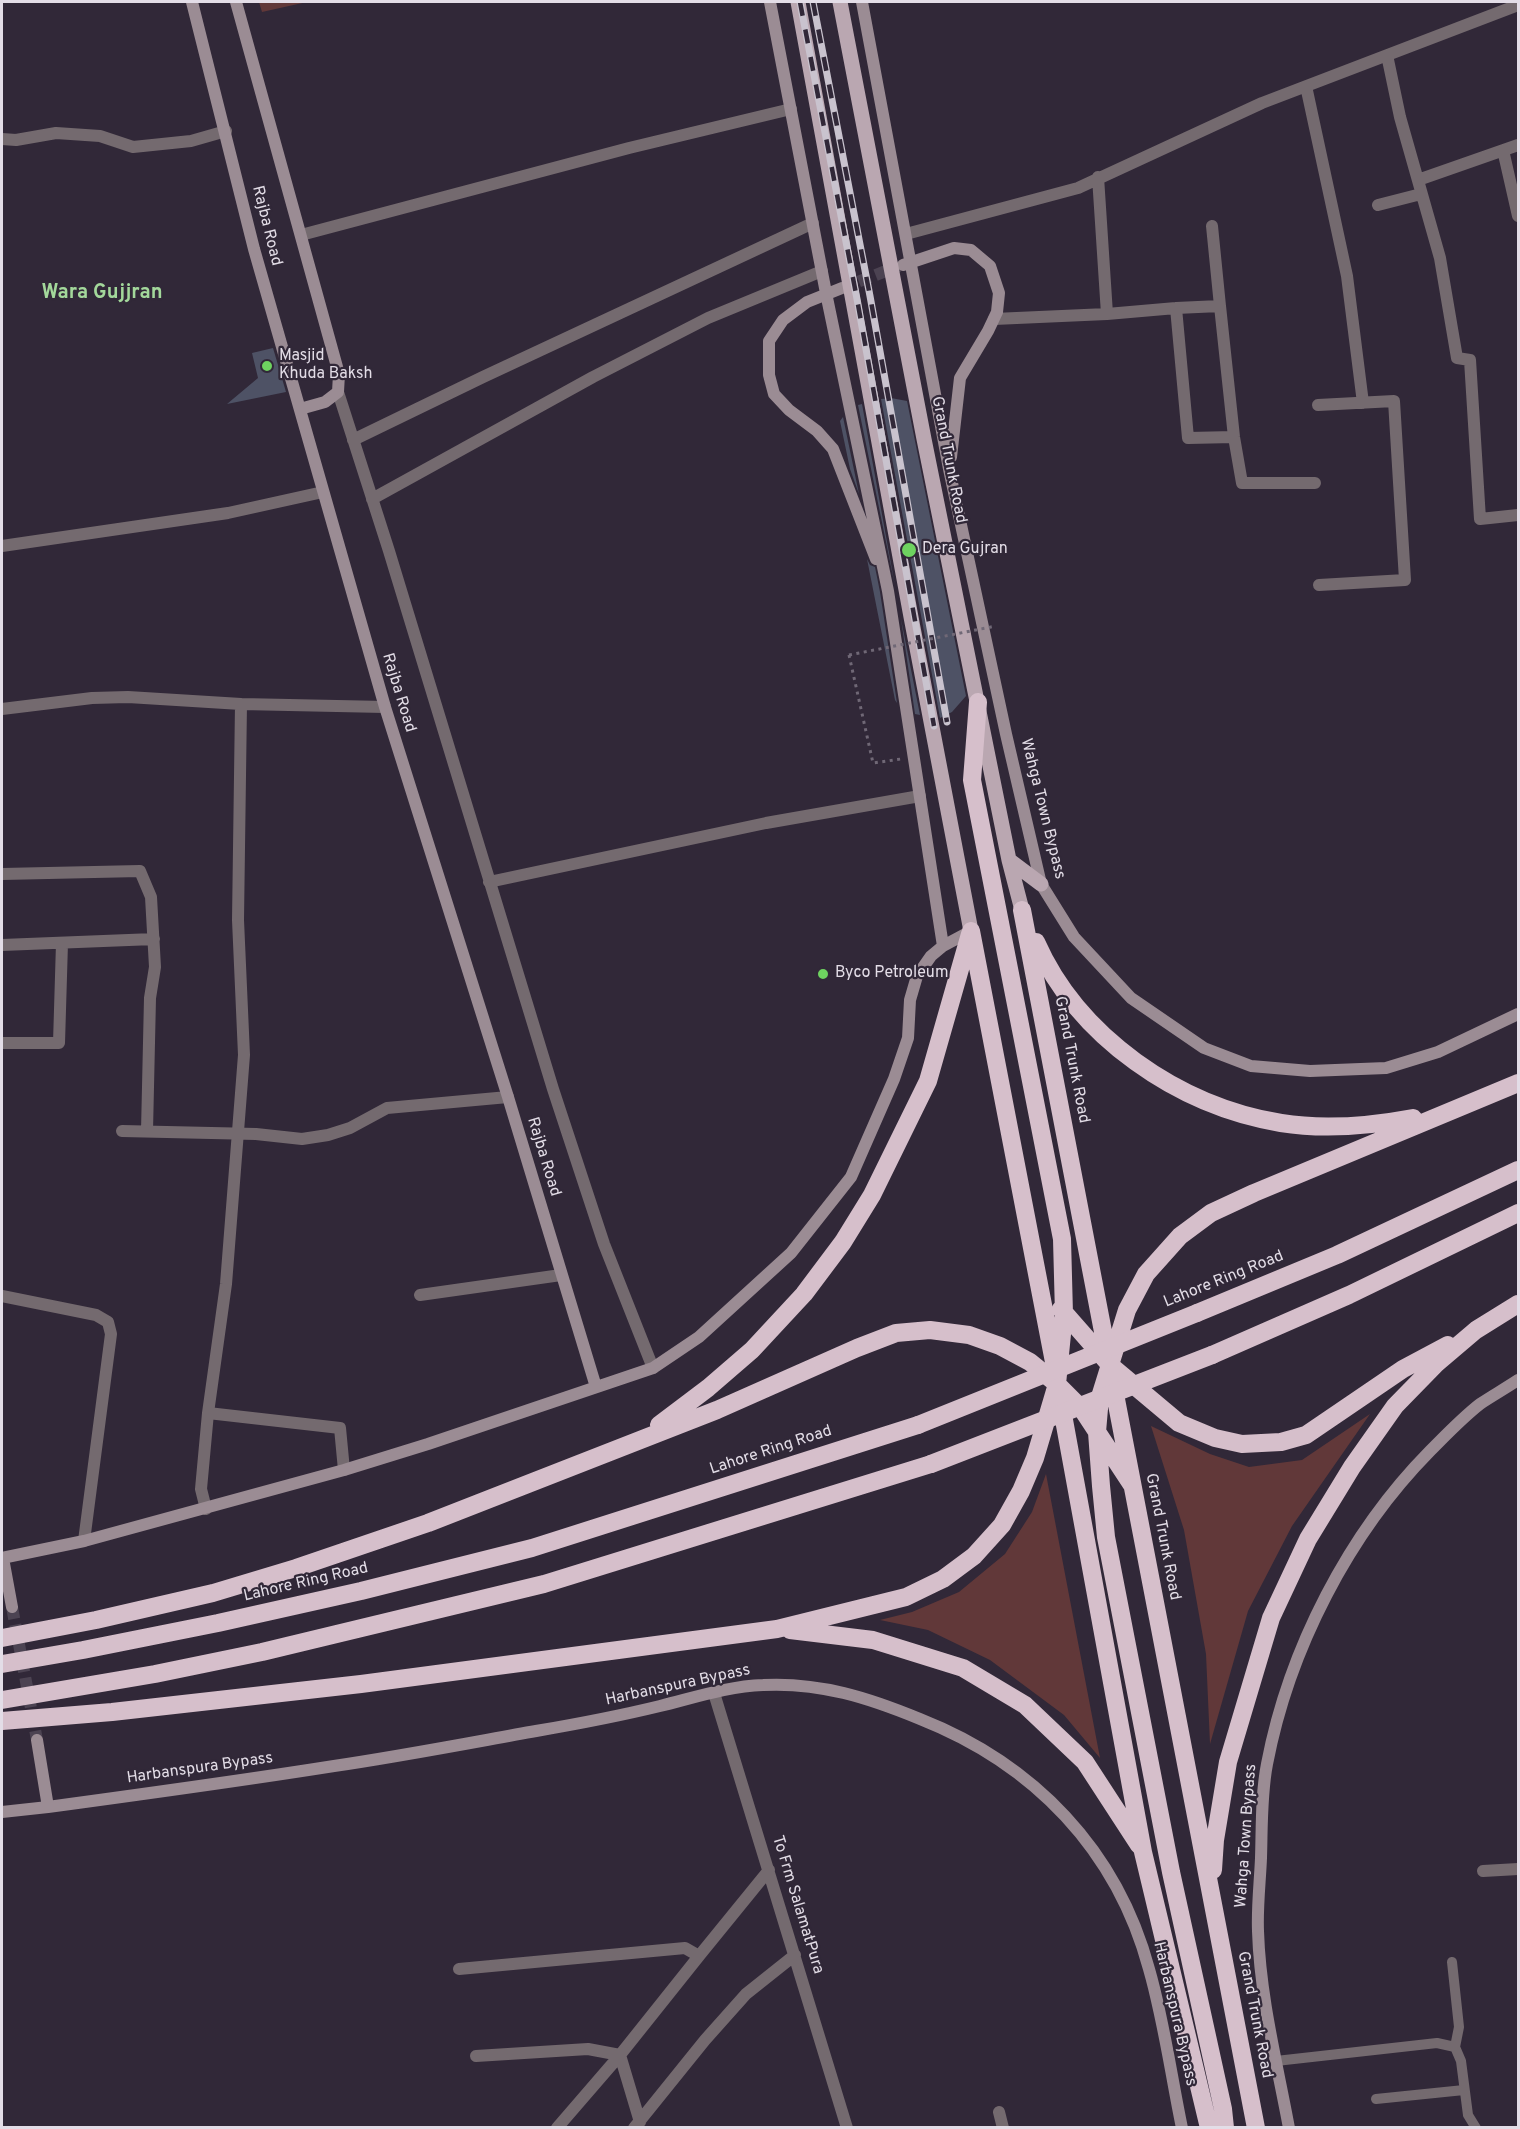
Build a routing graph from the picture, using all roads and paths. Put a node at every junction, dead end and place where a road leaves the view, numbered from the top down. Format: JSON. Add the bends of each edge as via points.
{"nodes":[{"id":1,"x":192,"y":2,"type":"edge"},
{"id":2,"x":236,"y":2,"type":"edge"},
{"id":3,"x":770,"y":2,"type":"edge"},
{"id":4,"x":798,"y":2,"type":"edge"},
{"id":5,"x":840,"y":2,"type":"edge"},
{"id":6,"x":862,"y":2,"type":"edge"},
{"id":7,"x":1518,"y":4,"type":"edge"},
{"id":8,"x":1388,"y":55,"type":"junction"},
{"id":9,"x":1306,"y":86,"type":"junction"},
{"id":10,"x":791,"y":109,"type":"junction"},
{"id":11,"x":226,"y":131,"type":"junction"},
{"id":12,"x":2,"y":139,"type":"edge"},
{"id":13,"x":1518,"y":145,"type":"edge"},
{"id":14,"x":1503,"y":150,"type":"junction"},
{"id":15,"x":1098,"y":177,"type":"junction"},
{"id":16,"x":1418,"y":180,"type":"junction"},
{"id":17,"x":1421,"y":194,"type":"junction"},
{"id":18,"x":1378,"y":205,"type":"dead end"},
{"id":19,"x":1518,"y":216,"type":"edge"},
{"id":20,"x":813,"y":223,"type":"junction"},
{"id":21,"x":1212,"y":226,"type":"dead end"},
{"id":22,"x":906,"y":234,"type":"junction"},
{"id":23,"x":301,"y":235,"type":"junction"},
{"id":24,"x":907,"y":263,"type":"junction"},
{"id":25,"x":822,"y":271,"type":"junction"},
{"id":26,"x":842,"y":288,"type":"tunnel mouth"},
{"id":27,"x":826,"y":293,"type":"junction"},
{"id":28,"x":1220,"y":306,"type":"junction"},
{"id":29,"x":1176,"y":308,"type":"junction"},
{"id":30,"x":1107,"y":314,"type":"junction"},
{"id":31,"x":994,"y":319,"type":"junction"},
{"id":32,"x":338,"y":392,"type":"junction"},
{"id":33,"x":1362,"y":403,"type":"junction"},
{"id":34,"x":1318,"y":405,"type":"dead end"},
{"id":35,"x":300,"y":409,"type":"junction"},
{"id":36,"x":1234,"y":437,"type":"junction"},
{"id":37,"x":353,"y":440,"type":"junction"},
{"id":38,"x":950,"y":469,"type":"junction"},
{"id":39,"x":1315,"y":483,"type":"dead end"},
{"id":40,"x":323,"y":492,"type":"junction"},
{"id":41,"x":372,"y":499,"type":"junction"},
{"id":42,"x":1518,"y":515,"type":"edge"},
{"id":43,"x":2,"y":546,"type":"edge"},
{"id":44,"x":1319,"y":585,"type":"dead end"},
{"id":45,"x":888,"y":591,"type":"junction"},
{"id":46,"x":996,"y":626,"type":"dead end"},
{"id":47,"x":978,"y":702,"type":"junction"},
{"id":48,"x":242,"y":704,"type":"junction"},
{"id":49,"x":385,"y":707,"type":"junction"},
{"id":50,"x":2,"y":709,"type":"edge"},
{"id":51,"x":914,"y":757,"type":"junction"},
{"id":52,"x":920,"y":796,"type":"junction"},
{"id":53,"x":1010,"y":860,"type":"junction"},
{"id":54,"x":2,"y":874,"type":"edge"},
{"id":55,"x":489,"y":882,"type":"junction"},
{"id":56,"x":1041,"y":884,"type":"junction"},
{"id":57,"x":1023,"y":910,"type":"junction"},
{"id":58,"x":971,"y":931,"type":"junction"},
{"id":59,"x":154,"y":939,"type":"junction"},
{"id":60,"x":62,"y":943,"type":"junction"},
{"id":61,"x":2,"y":945,"type":"edge"},
{"id":62,"x":943,"y":946,"type":"junction"},
{"id":63,"x":1518,"y":1014,"type":"edge"},
{"id":64,"x":2,"y":1043,"type":"edge"},
{"id":65,"x":1518,"y":1083,"type":"edge"},
{"id":66,"x":508,"y":1098,"type":"junction"},
{"id":67,"x":1445,"y":1113,"type":"junction"},
{"id":68,"x":122,"y":1131,"type":"dead end"},
{"id":69,"x":147,"y":1131,"type":"junction"},
{"id":70,"x":238,"y":1134,"type":"junction"},
{"id":71,"x":1518,"y":1170,"type":"edge"},
{"id":72,"x":1518,"y":1213,"type":"edge"},
{"id":73,"x":561,"y":1275,"type":"junction"},
{"id":74,"x":1038,"y":1275,"type":"junction"},
{"id":75,"x":420,"y":1294,"type":"dead end"},
{"id":76,"x":2,"y":1296,"type":"edge"},
{"id":77,"x":1518,"y":1304,"type":"edge"},
{"id":78,"x":1064,"y":1314,"type":"junction"},
{"id":79,"x":1476,"y":1330,"type":"junction"},
{"id":80,"x":1111,"y":1366,"type":"junction"},
{"id":81,"x":653,"y":1368,"type":"junction"},
{"id":82,"x":1518,"y":1380,"type":"edge"},
{"id":83,"x":1058,"y":1384,"type":"junction"},
{"id":84,"x":596,"y":1387,"type":"junction"},
{"id":85,"x":208,"y":1413,"type":"junction"},
{"id":86,"x":1097,"y":1432,"type":"junction"},
{"id":87,"x":640,"y":1439,"type":"junction"},
{"id":88,"x":344,"y":1470,"type":"junction"},
{"id":89,"x":1132,"y":1485,"type":"junction"},
{"id":90,"x":206,"y":1509,"type":"junction"},
{"id":91,"x":84,"y":1540,"type":"junction"},
{"id":92,"x":2,"y":1558,"type":"edge"},
{"id":93,"x":12,"y":1607,"type":"tunnel mouth"},
{"id":94,"x":777,"y":1629,"type":"junction"},
{"id":95,"x":2,"y":1638,"type":"edge"},
{"id":96,"x":2,"y":1664,"type":"edge"},
{"id":97,"x":714,"y":1693,"type":"junction"},
{"id":98,"x":2,"y":1700,"type":"edge"},
{"id":99,"x":2,"y":1721,"type":"edge"},
{"id":100,"x":37,"y":1740,"type":"tunnel mouth"},
{"id":101,"x":48,"y":1807,"type":"junction"},
{"id":102,"x":2,"y":1812,"type":"edge"},
{"id":103,"x":1143,"y":1852,"type":"junction"},
{"id":104,"x":1518,"y":1869,"type":"edge"},
{"id":105,"x":769,"y":1870,"type":"junction"},
{"id":106,"x":1483,"y":1871,"type":"dead end"},
{"id":107,"x":1211,"y":1891,"type":"junction"},
{"id":108,"x":795,"y":1955,"type":"junction"},
{"id":109,"x":699,"y":1956,"type":"junction"},
{"id":110,"x":1452,"y":1962,"type":"dead end"},
{"id":111,"x":459,"y":1969,"type":"dead end"},
{"id":112,"x":1455,"y":2047,"type":"junction"},
{"id":113,"x":476,"y":2055,"type":"dead end"},
{"id":114,"x":621,"y":2055,"type":"junction"},
{"id":115,"x":1276,"y":2061,"type":"junction"},
{"id":116,"x":1464,"y":2090,"type":"junction"},
{"id":117,"x":1376,"y":2099,"type":"dead end"},
{"id":118,"x":999,"y":2112,"type":"dead end"},
{"id":119,"x":637,"y":2125,"type":"edge"},
{"id":120,"x":557,"y":2127,"type":"edge"},
{"id":121,"x":847,"y":2127,"type":"edge"},
{"id":122,"x":1003,"y":2127,"type":"edge"},
{"id":123,"x":1182,"y":2127,"type":"edge"},
{"id":124,"x":1209,"y":2127,"type":"edge"},
{"id":125,"x":1225,"y":2127,"type":"edge"},
{"id":126,"x":1256,"y":2127,"type":"edge"},
{"id":127,"x":1289,"y":2127,"type":"edge"},
{"id":128,"x":1476,"y":2127,"type":"edge"}],
"edges":[{"from":1,"to":11,"type":"street","name":"Rajba Road"},
{"from":2,"to":23,"type":"street","name":"Rajba Road"},
{"from":3,"to":10,"type":"street"},
{"from":4,"to":58,"type":"main road"},
{"from":5,"to":47,"type":"main road","name":"Grand Trunk Road"},
{"from":6,"to":22,"type":"street","name":"Wahga Town Bypass"},
{"from":7,"to":8,"type":"street"},
{"from":8,"to":9,"type":"street"},
{"from":8,"to":16,"type":"street"},
{"from":9,"to":15,"type":"street"},
{"from":9,"to":33,"type":"street","via":[[1347,276]]},
{"from":10,"to":20,"type":"street"},
{"from":10,"to":23,"type":"street"},
{"from":11,"to":12,"type":"street","via":[[191,141],[133,147],[100,136],[56,133],[16,141]]},
{"from":11,"to":35,"type":"street","name":"Rajba Road","via":[[254,249]]},
{"from":13,"to":14,"type":"street"},
{"from":14,"to":16,"type":"street"},
{"from":14,"to":19,"type":"street"},
{"from":15,"to":22,"type":"street","via":[[1078,188]]},
{"from":15,"to":30,"type":"street"},
{"from":16,"to":17,"type":"street"},
{"from":17,"to":18,"type":"street"},
{"from":17,"to":42,"type":"street","via":[[1440,258],[1457,358],[1470,360],[1480,519]]},
{"from":20,"to":25,"type":"street"},
{"from":20,"to":37,"type":"street"},
{"from":21,"to":28,"type":"street"},
{"from":22,"to":24,"type":"street","name":"Wahga Town Bypass"},
{"from":23,"to":32,"type":"street","name":"Rajba Road","via":[[339,375]]},
{"from":24,"to":31,"type":"street","via":[[954,248],[971,250],[990,266],[999,293]]},
{"from":24,"to":38,"type":"street","name":"Wahga Town Bypass"},
{"from":25,"to":27,"type":"street"},
{"from":25,"to":41,"type":"street","via":[[708,318],[593,376]]},
{"from":26,"to":27,"type":"street"},
{"from":27,"to":45,"type":"street"},
{"from":27,"to":45,"type":"street","via":[[793,311],[776,329],[768,355],[770,375],[774,394],[833,449]]},
{"from":28,"to":29,"type":"street"},
{"from":28,"to":36,"type":"street"},
{"from":29,"to":30,"type":"street"},
{"from":29,"to":36,"type":"street","via":[[1188,438]]},
{"from":30,"to":31,"type":"street"},
{"from":31,"to":38,"type":"street","via":[[960,378]]},
{"from":32,"to":35,"type":"street","via":[[325,402]]},
{"from":32,"to":37,"type":"street"},
{"from":33,"to":34,"type":"street"},
{"from":33,"to":44,"type":"street","via":[[1395,401],[1405,580]]},
{"from":35,"to":40,"type":"street","name":"Rajba Road"},
{"from":36,"to":39,"type":"street","via":[[1242,483]]},
{"from":37,"to":41,"type":"street"},
{"from":38,"to":56,"type":"street","name":"Wahga Town Bypass"},
{"from":40,"to":43,"type":"street","via":[[228,513]]},
{"from":40,"to":49,"type":"street","name":"Rajba Road"},
{"from":41,"to":55,"type":"street"},
{"from":45,"to":51,"type":"street"},
{"from":46,"to":51,"type":"path","bridge":true,"via":[[849,655],[873,763]]},
{"from":47,"to":53,"type":"main road","name":"Grand Trunk Road"},
{"from":47,"to":78,"type":"highway","via":[[972,780],[1062,1239]]},
{"from":48,"to":49,"type":"street"},
{"from":48,"to":50,"type":"street","via":[[128,697]]},
{"from":48,"to":70,"type":"street","via":[[238,920],[244,1055]]},
{"from":49,"to":66,"type":"street","name":"Rajba Road"},
{"from":51,"to":52,"type":"street"},
{"from":52,"to":55,"type":"street","via":[[766,823]]},
{"from":52,"to":62,"type":"street"},
{"from":53,"to":56,"type":"main road"},
{"from":53,"to":57,"type":"main road","name":"Grand Trunk Road"},
{"from":54,"to":59,"type":"street","via":[[140,871],[151,897]]},
{"from":55,"to":81,"type":"street","via":[[600,1233]]},
{"from":56,"to":63,"type":"street","name":"Wahga Town Bypass","via":[[1074,937],[1131,998],[1204,1048],[1251,1066],[1310,1071],[1386,1068],[1438,1052]]},
{"from":57,"to":67,"type":"highway","via":[[1048,969],[1085,1017],[1123,1052],[1175,1087],[1229,1110],[1281,1123],[1345,1127]]},
{"from":57,"to":80,"type":"highway","name":"Grand Trunk Road"},
{"from":58,"to":62,"type":"street"},
{"from":58,"to":74,"type":"highway"},
{"from":58,"to":87,"type":"highway","via":[[928,1081],[872,1195],[843,1242],[804,1294],[752,1350]]},
{"from":59,"to":60,"type":"street"},
{"from":59,"to":69,"type":"street"},
{"from":60,"to":61,"type":"street"},
{"from":60,"to":64,"type":"street","via":[[59,1043]]},
{"from":62,"to":81,"type":"street","via":[[924,965],[913,986],[908,1038],[851,1177],[791,1253],[699,1337]]},
{"from":65,"to":67,"type":"highway"},
{"from":66,"to":70,"type":"street","via":[[387,1108],[328,1135],[302,1138]]},
{"from":66,"to":73,"type":"street","name":"Rajba Road"},
{"from":67,"to":80,"type":"highway","via":[[1254,1193],[1211,1213],[1188,1230],[1146,1274],[1127,1311]]},
{"from":68,"to":69,"type":"street"},
{"from":69,"to":70,"type":"street"},
{"from":70,"to":85,"type":"street","via":[[226,1284]]},
{"from":71,"to":96,"type":"highway","name":"Lahore Ring Road","bridge":true,"via":[[1337,1255],[918,1425],[532,1548],[218,1623]]},
{"from":72,"to":98,"type":"highway","bridge":true,"via":[[1349,1295],[1212,1355],[931,1464],[544,1584],[262,1652]]},
{"from":73,"to":75,"type":"street"},
{"from":73,"to":84,"type":"street","name":"Rajba Road"},
{"from":74,"to":78,"type":"highway"},
{"from":74,"to":83,"type":"highway"},
{"from":76,"to":91,"type":"street","via":[[96,1315],[108,1322],[111,1334]]},
{"from":77,"to":79,"type":"highway"},
{"from":78,"to":80,"type":"highway"},
{"from":78,"to":83,"type":"highway"},
{"from":79,"to":80,"type":"highway","via":[[1403,1369],[1306,1435],[1281,1442],[1242,1444],[1179,1423]]},
{"from":79,"to":107,"type":"highway","via":[[1395,1406],[1308,1539],[1271,1618],[1228,1762]]},
{"from":80,"to":86,"type":"highway","via":[[1100,1397]]},
{"from":80,"to":89,"type":"highway","name":"Grand Trunk Road"},
{"from":81,"to":84,"type":"street"},
{"from":82,"to":115,"type":"street","name":"Wahga Town Bypass","via":[[1479,1405],[1428,1452],[1385,1500],[1324,1599],[1292,1676],[1267,1764],[1263,1801],[1258,1931]]},
{"from":83,"to":86,"type":"highway"},
{"from":83,"to":87,"type":"highway","via":[[1030,1362],[969,1335],[930,1330],[896,1333]]},
{"from":83,"to":94,"type":"highway","via":[[1021,1491],[1002,1525],[974,1556],[943,1579],[906,1598]]},
{"from":83,"to":103,"type":"highway"},
{"from":84,"to":88,"type":"street"},
{"from":85,"to":88,"type":"street","via":[[340,1428]]},
{"from":85,"to":90,"type":"street","via":[[201,1489]]},
{"from":86,"to":89,"type":"highway"},
{"from":86,"to":125,"type":"highway","via":[[1106,1537]]},
{"from":87,"to":95,"type":"highway","via":[[428,1523],[296,1568],[203,1595]]},
{"from":88,"to":90,"type":"street"},
{"from":89,"to":107,"type":"highway","name":"Grand Trunk Road"},
{"from":90,"to":91,"type":"street"},
{"from":91,"to":92,"type":"street"},
{"from":92,"to":93,"type":"street"},
{"from":94,"to":99,"type":"highway","via":[[361,1684]]},
{"from":94,"to":103,"type":"highway","via":[[884,1643],[963,1668],[1025,1705],[1085,1762]]},
{"from":97,"to":101,"type":"street","name":"Harbanspura Bypass","via":[[578,1724],[348,1764]]},
{"from":97,"to":105,"type":"street","name":"To Frm SalamatPura"},
{"from":97,"to":123,"type":"street","name":"Harbanspura Bypass","via":[[760,1684],[794,1685],[871,1699],[969,1742],[1017,1772],[1052,1801],[1102,1864],[1141,1943]]},
{"from":100,"to":101,"type":"street"},
{"from":101,"to":102,"type":"street","name":"Harbanspura Bypass"},
{"from":103,"to":124,"type":"highway"},
{"from":104,"to":106,"type":"street"},
{"from":105,"to":108,"type":"street","name":"To Frm SalamatPura"},
{"from":105,"to":109,"type":"street"},
{"from":107,"to":126,"type":"highway","name":"Grand Trunk Road"},
{"from":108,"to":119,"type":"street","via":[[746,1994]]},
{"from":108,"to":121,"type":"street","name":"To Frm SalamatPura"},
{"from":109,"to":111,"type":"street","via":[[685,1948]]},
{"from":109,"to":114,"type":"street"},
{"from":110,"to":112,"type":"lane","via":[[1460,2027]]},
{"from":112,"to":115,"type":"lane","via":[[1437,2043]]},
{"from":112,"to":116,"type":"lane","via":[[1461,2061]]},
{"from":113,"to":114,"type":"street","via":[[588,2049]]},
{"from":114,"to":119,"type":"street"},
{"from":114,"to":120,"type":"street"},
{"from":115,"to":127,"type":"street","name":"Wahga Town Bypass"},
{"from":116,"to":117,"type":"lane"},
{"from":116,"to":128,"type":"lane","via":[[1468,2115]]},
{"from":118,"to":122,"type":"street"}]}
